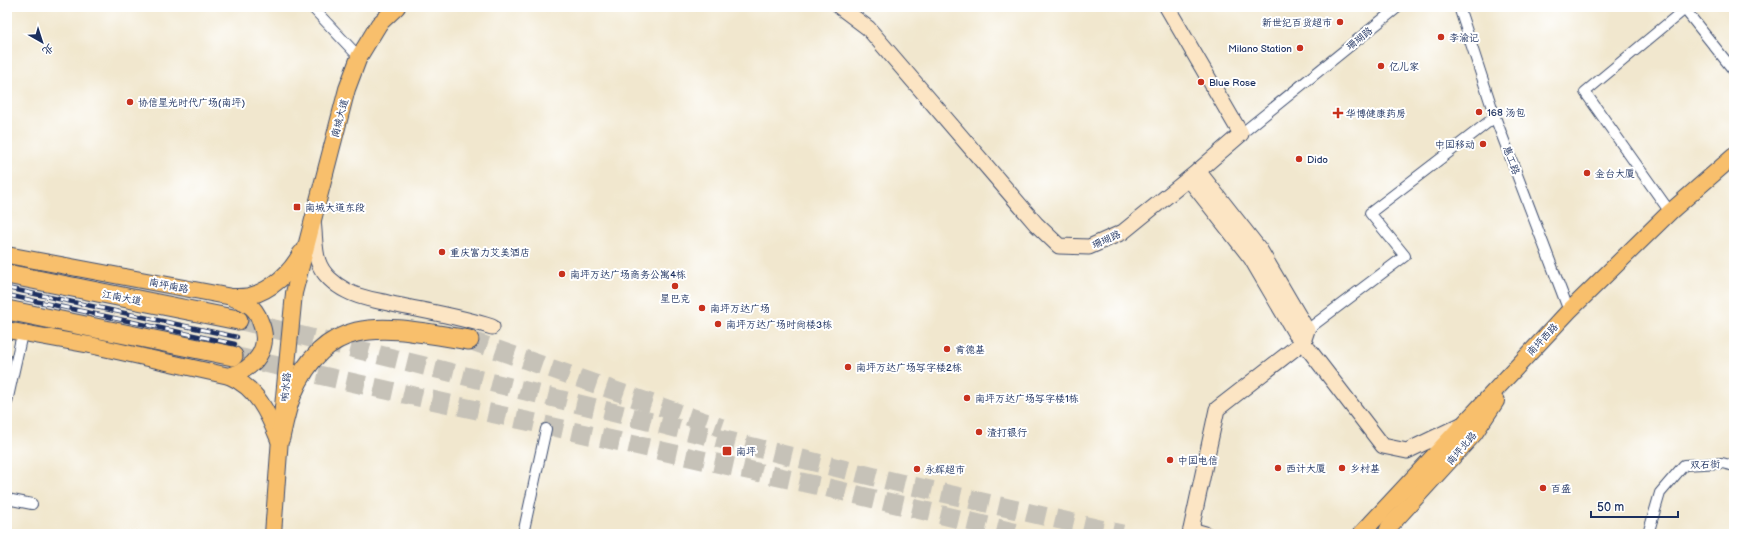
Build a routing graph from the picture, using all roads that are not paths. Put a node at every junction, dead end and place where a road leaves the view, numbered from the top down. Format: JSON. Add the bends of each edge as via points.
{"nodes":[{"id":1,"x":312,"y":7,"type":"edge"},
{"id":2,"x":397,"y":7,"type":"edge"},
{"id":3,"x":840,"y":7,"type":"edge"},
{"id":4,"x":859,"y":7,"type":"edge"},
{"id":5,"x":1167,"y":7,"type":"edge"},
{"id":6,"x":1398,"y":7,"type":"edge"},
{"id":7,"x":1459,"y":7,"type":"edge"},
{"id":8,"x":1684,"y":8,"type":"edge"},
{"id":9,"x":868,"y":28,"type":"junction"},
{"id":10,"x":360,"y":57,"type":"junction"},
{"id":11,"x":1734,"y":71,"type":"edge"},
{"id":12,"x":1495,"y":117,"type":"junction"},
{"id":13,"x":1241,"y":134,"type":"junction"},
{"id":14,"x":1734,"y":156,"type":"edge"},
{"id":15,"x":1193,"y":175,"type":"junction"},
{"id":16,"x":1670,"y":212,"type":"junction"},
{"id":17,"x":313,"y":220,"type":"junction"},
{"id":18,"x":308,"y":241,"type":"junction"},
{"id":19,"x":7,"y":255,"type":"edge"},
{"id":20,"x":7,"y":274,"type":"edge"},
{"id":21,"x":232,"y":297,"type":"junction"},
{"id":22,"x":7,"y":310,"type":"edge"},
{"id":23,"x":1569,"y":311,"type":"junction"},
{"id":24,"x":238,"y":320,"type":"tunnel mouth"},
{"id":25,"x":492,"y":327,"type":"dead end"},
{"id":26,"x":15,"y":332,"type":"edge"},
{"id":27,"x":1302,"y":335,"type":"junction"},
{"id":28,"x":469,"y":340,"type":"tunnel mouth"},
{"id":29,"x":1528,"y":355,"type":"junction"},
{"id":30,"x":233,"y":356,"type":"tunnel mouth"},
{"id":31,"x":229,"y":376,"type":"junction"},
{"id":32,"x":7,"y":402,"type":"edge"},
{"id":33,"x":1464,"y":424,"type":"junction"},
{"id":34,"x":546,"y":429,"type":"dead end"},
{"id":35,"x":279,"y":440,"type":"junction"},
{"id":36,"x":1734,"y":466,"type":"edge"},
{"id":37,"x":7,"y":499,"type":"edge"},
{"id":38,"x":32,"y":504,"type":"dead end"},
{"id":39,"x":1385,"y":507,"type":"junction"},
{"id":40,"x":1195,"y":533,"type":"edge"},
{"id":41,"x":272,"y":534,"type":"edge"},
{"id":42,"x":523,"y":534,"type":"edge"},
{"id":43,"x":1352,"y":534,"type":"edge"},
{"id":44,"x":1361,"y":534,"type":"edge"},
{"id":45,"x":1386,"y":534,"type":"edge"},
{"id":46,"x":1648,"y":534,"type":"edge"}],
"edges":[{"from":1,"to":10,"type":"street"},
{"from":2,"to":10,"type":"main road","name":"南城大道","via":[[379,24]]},
{"from":3,"to":9,"type":"street","name":"珊瑚路"},
{"from":4,"to":9,"type":"street"},
{"from":5,"to":13,"type":"street"},
{"from":6,"to":13,"type":"street","name":"珊瑚路"},
{"from":7,"to":12,"type":"street","name":"惠工路"},
{"from":8,"to":11,"type":"street"},
{"from":8,"to":16,"type":"street","via":[[1585,92]]},
{"from":9,"to":15,"type":"street","name":"珊瑚路","via":[[1036,224],[1059,246],[1089,247],[1123,232]]},
{"from":10,"to":17,"type":"main road","name":"南城大道","via":[[347,89]]},
{"from":12,"to":23,"type":"street","name":"惠工路"},
{"from":12,"to":27,"type":"street","via":[[1370,213],[1405,256]]},
{"from":13,"to":15,"type":"street","name":"珊瑚路"},
{"from":14,"to":16,"type":"main road","name":"南坪西路"},
{"from":15,"to":27,"type":"street","via":[[1260,250]]},
{"from":16,"to":23,"type":"main road","name":"南坪西路"},
{"from":17,"to":18,"type":"main road","name":"南城大道"},
{"from":17,"to":25,"type":"street","via":[[318,261],[335,284],[348,292]]},
{"from":18,"to":21,"type":"main road","name":"南坪南路","via":[[296,263],[270,287],[250,296]]},
{"from":18,"to":35,"type":"main road","name":"响水路","via":[[294,293]]},
{"from":19,"to":21,"type":"main road","name":"南坪南路"},
{"from":20,"to":24,"type":"highway","name":"江南大道"},
{"from":21,"to":31,"type":"main road","via":[[248,304],[257,313],[263,327],[264,343],[251,365],[242,372]]},
{"from":22,"to":30,"type":"highway"},
{"from":23,"to":29,"type":"main road","name":"南坪西路"},
{"from":26,"to":31,"type":"main road","via":[[90,345]]},
{"from":26,"to":32,"type":"street"},
{"from":27,"to":33,"type":"street","via":[[1383,446],[1407,451]]},
{"from":27,"to":40,"type":"street","via":[[1217,409]]},
{"from":28,"to":35,"type":"highway","via":[[391,328],[362,330],[337,339],[318,353],[298,381],[291,396]]},
{"from":29,"to":33,"type":"main road","name":"南坪西路"},
{"from":29,"to":45,"type":"main road","name":"南坪北路","via":[[1474,434]]},
{"from":31,"to":35,"type":"main road","via":[[241,381],[257,397]]},
{"from":33,"to":39,"type":"main road","name":"南坪西路"},
{"from":34,"to":42,"type":"street"},
{"from":35,"to":41,"type":"main road","name":"响水路"},
{"from":36,"to":46,"type":"street","name":"双石街","via":[[1722,463],[1684,465],[1660,494]]},
{"from":37,"to":38,"type":"street"},
{"from":39,"to":43,"type":"street"},
{"from":39,"to":44,"type":"main road","name":"南坪西路"}]}
